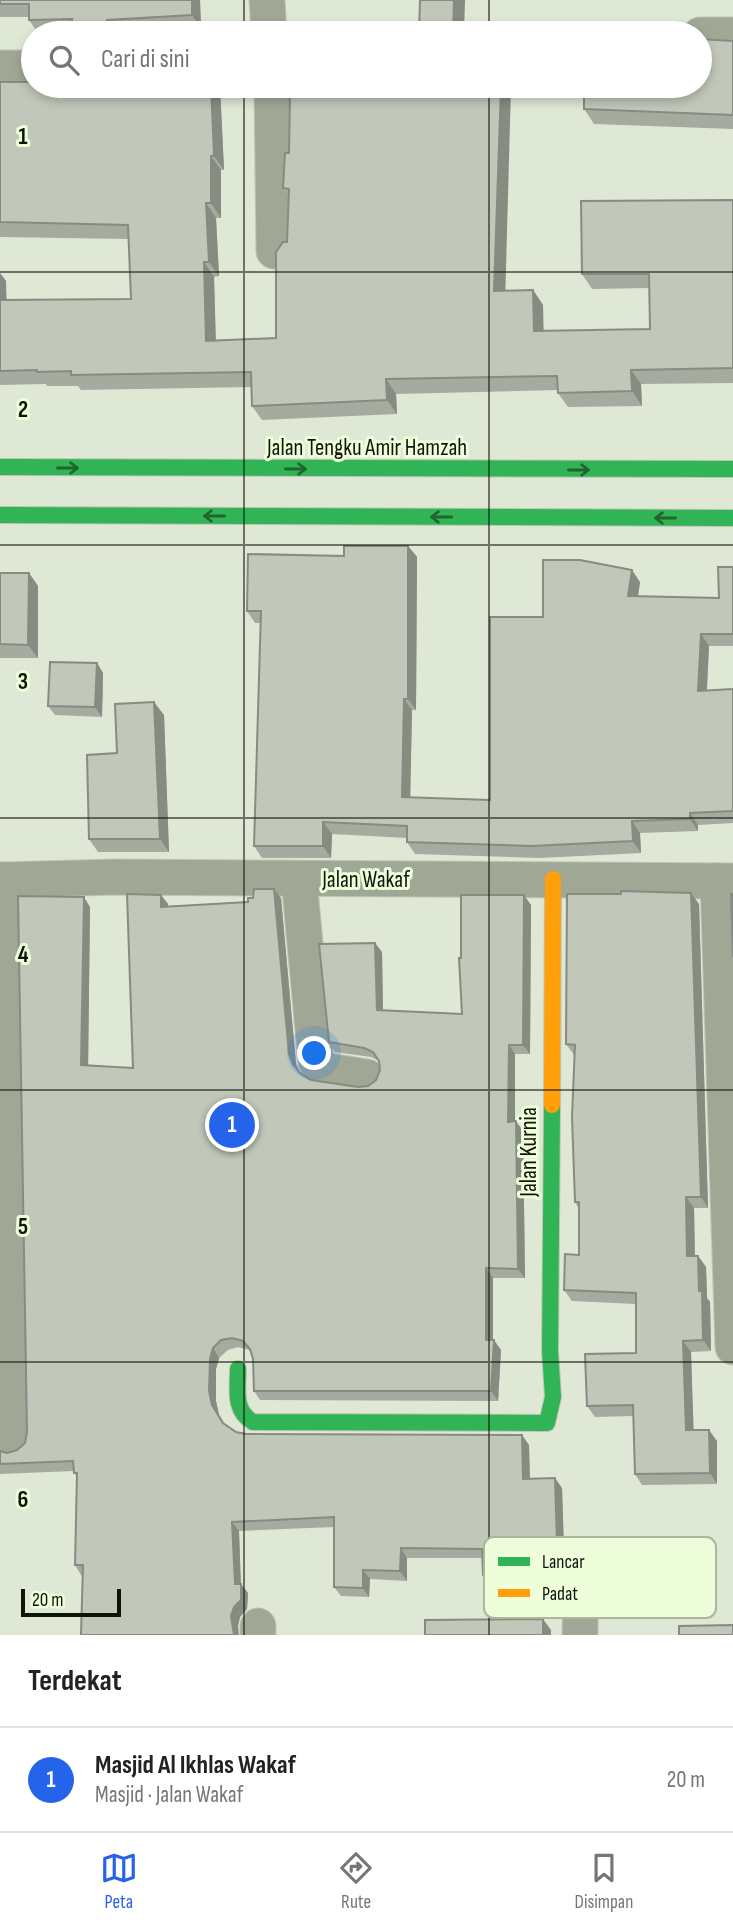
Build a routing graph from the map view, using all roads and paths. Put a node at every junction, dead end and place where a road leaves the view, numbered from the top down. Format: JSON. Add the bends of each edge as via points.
{"nodes":[{"id":1,"x":267,"y":0,"type":"edge"},
{"id":2,"x":268,"y":21,"type":"edge"},
{"id":3,"x":712,"y":35,"type":"edge"},
{"id":4,"x":733,"y":35,"type":"edge"},
{"id":5,"x":0,"y":68,"type":"edge"},
{"id":6,"x":21,"y":68,"type":"edge"},
{"id":7,"x":272,"y":98,"type":"edge"},
{"id":8,"x":274,"y":251,"type":"edge"},
{"id":9,"x":0,"y":467,"type":"edge"},
{"id":10,"x":733,"y":469,"type":"edge"},
{"id":11,"x":0,"y":515,"type":"edge"},
{"id":12,"x":733,"y":518,"type":"edge"},
{"id":13,"x":299,"y":879,"type":"junction"},
{"id":14,"x":553,"y":879,"type":"junction"},
{"id":15,"x":2,"y":880,"type":"edge"},
{"id":16,"x":726,"y":881,"type":"edge"},
{"id":17,"x":367,"y":1077,"type":"dead end"},
{"id":18,"x":733,"y":1347,"type":"edge"},
{"id":19,"x":238,"y":1370,"type":"dead end"},
{"id":20,"x":14,"y":1442,"type":"dead end"}],
"edges":[{"from":1,"to":2,"type":"street"},
{"from":3,"to":4,"type":"street"},
{"from":5,"to":6,"type":"street"},
{"from":7,"to":8,"type":"street"},
{"from":9,"to":10,"type":"main road","name":"Jalan Tengku Amir Hamzah","one_way":true,"via":[[510,476]]},
{"from":12,"to":11,"type":"main road","one_way":true,"via":[[510,512]]},
{"from":13,"to":14,"type":"street","name":"Jalan Wakaf"},
{"from":13,"to":15,"type":"street","name":"Jalan Wakaf"},
{"from":13,"to":17,"type":"street","via":[[316,1062],[322,1070]]},
{"from":14,"to":16,"type":"street","name":"Jalan Wakaf"},
{"from":14,"to":19,"type":"main road","name":"Jalan Kurnia","via":[[552,1402],[547,1423],[253,1422],[239,1411]]},
{"from":15,"to":20,"type":"street"},
{"from":16,"to":18,"type":"street"}]}
